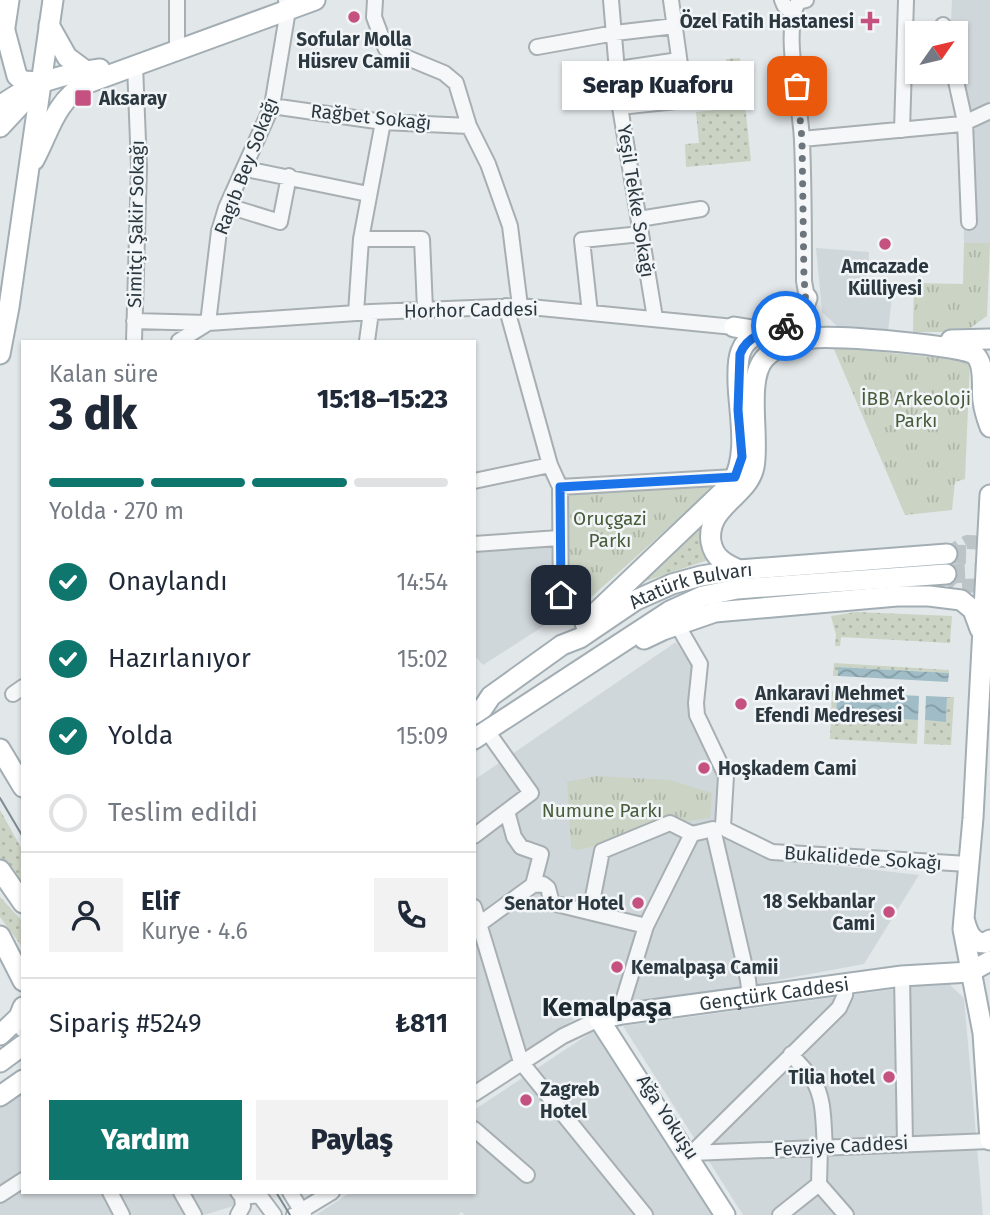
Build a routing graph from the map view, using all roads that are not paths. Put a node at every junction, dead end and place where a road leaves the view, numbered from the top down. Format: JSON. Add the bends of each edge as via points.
{"nodes":[{"id":1,"x":9,"y":0,"type":"edge"},
{"id":2,"x":52,"y":0,"type":"edge"},
{"id":3,"x":177,"y":0,"type":"edge"},
{"id":4,"x":315,"y":0,"type":"edge"},
{"id":5,"x":375,"y":0,"type":"edge"},
{"id":6,"x":611,"y":0,"type":"edge"},
{"id":7,"x":671,"y":0,"type":"edge"},
{"id":8,"x":782,"y":0,"type":"edge"},
{"id":9,"x":806,"y":0,"type":"edge"},
{"id":10,"x":906,"y":0,"type":"edge"},
{"id":11,"x":287,"y":5,"type":"edge"},
{"id":12,"x":792,"y":13,"type":"junction"},
{"id":13,"x":49,"y":25,"type":"junction"},
{"id":14,"x":675,"y":26,"type":"junction"},
{"id":15,"x":5,"y":31,"type":"junction"},
{"id":16,"x":615,"y":33,"type":"junction"},
{"id":17,"x":537,"y":47,"type":"dead end"},
{"id":18,"x":177,"y":49,"type":"junction"},
{"id":19,"x":679,"y":60,"type":"junction"},
{"id":20,"x":0,"y":62,"type":"edge"},
{"id":21,"x":135,"y":65,"type":"junction"},
{"id":22,"x":618,"y":69,"type":"junction"},
{"id":23,"x":86,"y":77,"type":"junction"},
{"id":24,"x":41,"y":82,"type":"junction"},
{"id":25,"x":957,"y":84,"type":"edge"},
{"id":26,"x":0,"y":106,"type":"edge"},
{"id":27,"x":272,"y":106,"type":"junction"},
{"id":28,"x":620,"y":107,"type":"junction"},
{"id":29,"x":990,"y":111,"type":"edge"},
{"id":30,"x":383,"y":122,"type":"junction"},
{"id":31,"x":965,"y":122,"type":"junction"},
{"id":32,"x":469,"y":126,"type":"junction"},
{"id":33,"x":0,"y":127,"type":"edge"},
{"id":34,"x":902,"y":130,"type":"junction"},
{"id":35,"x":802,"y":139,"type":"junction"},
{"id":36,"x":246,"y":169,"type":"junction"},
{"id":37,"x":28,"y":171,"type":"junction"},
{"id":38,"x":289,"y":177,"type":"junction"},
{"id":39,"x":368,"y":194,"type":"junction"},
{"id":40,"x":228,"y":206,"type":"junction"},
{"id":41,"x":701,"y":209,"type":"dead end"},
{"id":42,"x":639,"y":219,"type":"junction"},
{"id":43,"x":969,"y":222,"type":"dead end"},
{"id":44,"x":641,"y":234,"type":"junction"},
{"id":45,"x":361,"y":239,"type":"junction"},
{"id":46,"x":807,"y":298,"type":"junction"},
{"id":47,"x":513,"y":306,"type":"junction"},
{"id":48,"x":425,"y":309,"type":"junction"},
{"id":49,"x":364,"y":313,"type":"junction"},
{"id":50,"x":590,"y":313,"type":"junction"},
{"id":51,"x":655,"y":318,"type":"junction"},
{"id":52,"x":135,"y":321,"type":"junction"},
{"id":53,"x":208,"y":323,"type":"junction"},
{"id":54,"x":734,"y":327,"type":"junction"},
{"id":55,"x":764,"y":331,"type":"junction"},
{"id":56,"x":836,"y":337,"type":"junction"},
{"id":57,"x":990,"y":339,"type":"edge"},
{"id":58,"x":134,"y":340,"type":"edge"},
{"id":59,"x":181,"y":340,"type":"edge"},
{"id":60,"x":367,"y":340,"type":"edge"},
{"id":61,"x":915,"y":344,"type":"junction"},
{"id":62,"x":742,"y":348,"type":"junction"},
{"id":63,"x":0,"y":354,"type":"edge"},
{"id":64,"x":990,"y":427,"type":"edge"},
{"id":65,"x":550,"y":465,"type":"junction"},
{"id":66,"x":735,"y":477,"type":"junction"},
{"id":67,"x":476,"y":481,"type":"edge"},
{"id":68,"x":560,"y":487,"type":"junction"},
{"id":69,"x":990,"y":495,"type":"edge"},
{"id":70,"x":990,"y":503,"type":"edge"},
{"id":71,"x":559,"y":537,"type":"junction"},
{"id":72,"x":476,"y":544,"type":"edge"},
{"id":73,"x":739,"y":570,"type":"junction"},
{"id":74,"x":561,"y":615,"type":"dead end"},
{"id":75,"x":683,"y":622,"type":"junction"},
{"id":76,"x":982,"y":639,"type":"junction"},
{"id":77,"x":562,"y":645,"type":"junction"},
{"id":78,"x":598,"y":658,"type":"junction"},
{"id":79,"x":483,"y":699,"type":"edge"},
{"id":80,"x":481,"y":735,"type":"edge"},
{"id":81,"x":0,"y":749,"type":"edge"},
{"id":82,"x":21,"y":784,"type":"edge"},
{"id":83,"x":507,"y":811,"type":"junction"},
{"id":84,"x":718,"y":827,"type":"junction"},
{"id":85,"x":476,"y":834,"type":"edge"},
{"id":86,"x":692,"y":834,"type":"junction"},
{"id":87,"x":968,"y":864,"type":"junction"},
{"id":88,"x":0,"y":870,"type":"edge"},
{"id":89,"x":0,"y":884,"type":"edge"},
{"id":90,"x":533,"y":885,"type":"junction"},
{"id":91,"x":21,"y":902,"type":"edge"},
{"id":92,"x":21,"y":903,"type":"edge"},
{"id":93,"x":590,"y":912,"type":"junction"},
{"id":94,"x":964,"y":918,"type":"junction"},
{"id":95,"x":477,"y":926,"type":"edge"},
{"id":96,"x":646,"y":926,"type":"junction"},
{"id":97,"x":990,"y":940,"type":"edge"},
{"id":98,"x":3,"y":941,"type":"edge"},
{"id":99,"x":21,"y":960,"type":"edge"},
{"id":100,"x":990,"y":961,"type":"edge"},
{"id":101,"x":970,"y":972,"type":"junction"},
{"id":102,"x":902,"y":976,"type":"junction"},
{"id":103,"x":21,"y":977,"type":"edge"},
{"id":104,"x":846,"y":984,"type":"junction"},
{"id":105,"x":750,"y":998,"type":"junction"},
{"id":106,"x":984,"y":998,"type":"edge"},
{"id":107,"x":21,"y":1010,"type":"edge"},
{"id":108,"x":610,"y":1016,"type":"junction"},
{"id":109,"x":0,"y":1035,"type":"edge"},
{"id":110,"x":21,"y":1046,"type":"edge"},
{"id":111,"x":791,"y":1054,"type":"junction"},
{"id":112,"x":0,"y":1062,"type":"edge"},
{"id":113,"x":21,"y":1062,"type":"edge"},
{"id":114,"x":521,"y":1062,"type":"junction"},
{"id":115,"x":0,"y":1077,"type":"edge"},
{"id":116,"x":21,"y":1081,"type":"edge"},
{"id":117,"x":476,"y":1093,"type":"edge"},
{"id":118,"x":0,"y":1096,"type":"edge"},
{"id":119,"x":476,"y":1131,"type":"edge"},
{"id":120,"x":990,"y":1140,"type":"edge"},
{"id":121,"x":905,"y":1143,"type":"junction"},
{"id":122,"x":822,"y":1146,"type":"junction"},
{"id":123,"x":689,"y":1155,"type":"junction"},
{"id":124,"x":527,"y":1175,"type":"dead end"},
{"id":125,"x":21,"y":1181,"type":"edge"},
{"id":126,"x":819,"y":1184,"type":"junction"},
{"id":127,"x":111,"y":1194,"type":"edge"},
{"id":128,"x":182,"y":1194,"type":"edge"},
{"id":129,"x":259,"y":1194,"type":"edge"},
{"id":130,"x":291,"y":1194,"type":"edge"},
{"id":131,"x":329,"y":1194,"type":"edge"},
{"id":132,"x":0,"y":1195,"type":"edge"},
{"id":133,"x":240,"y":1195,"type":"edge"},
{"id":134,"x":300,"y":1214,"type":"edge"},
{"id":135,"x":122,"y":1215,"type":"edge"},
{"id":136,"x":194,"y":1215,"type":"edge"},
{"id":137,"x":238,"y":1215,"type":"edge"},
{"id":138,"x":274,"y":1215,"type":"edge"},
{"id":139,"x":645,"y":1215,"type":"edge"},
{"id":140,"x":725,"y":1215,"type":"edge"},
{"id":141,"x":732,"y":1215,"type":"edge"},
{"id":142,"x":779,"y":1215,"type":"edge"},
{"id":143,"x":846,"y":1215,"type":"edge"}],
"edges":[{"from":1,"to":15,"type":"main road"},
{"from":2,"to":13,"type":"main road"},
{"from":3,"to":18,"type":"street"},
{"from":4,"to":11,"type":"main road"},
{"from":5,"to":32,"type":"street","via":[[374,17],[386,49],[444,73],[456,83]]},
{"from":6,"to":16,"type":"street","name":"Yeşil Tekke Sokağı"},
{"from":7,"to":14,"type":"street"},
{"from":8,"to":12,"type":"street"},
{"from":9,"to":12,"type":"street","via":[[798,2]]},
{"from":10,"to":34,"type":"street"},
{"from":11,"to":18,"type":"main road"},
{"from":11,"to":27,"type":"street","name":"Ragıb Bey Sokağı"},
{"from":12,"to":35,"type":"street"},
{"from":13,"to":23,"type":"main road","via":[[67,57]]},
{"from":13,"to":24,"type":"main road"},
{"from":14,"to":16,"type":"street"},
{"from":14,"to":19,"type":"street"},
{"from":15,"to":20,"type":"main road"},
{"from":15,"to":24,"type":"main road","via":[[17,76]]},
{"from":16,"to":17,"type":"street"},
{"from":16,"to":22,"type":"street","name":"Yeşil Tekke Sokağı"},
{"from":18,"to":21,"type":"main road"},
{"from":19,"to":22,"type":"street"},
{"from":19,"to":28,"type":"street","via":[[685,100]]},
{"from":21,"to":23,"type":"main road"},
{"from":21,"to":52,"type":"street","name":"Simitçi Şakir Sokağı","via":[[139,167]]},
{"from":22,"to":28,"type":"street","name":"Yeşil Tekke Sokağı"},
{"from":23,"to":24,"type":"main road","via":[[54,90]]},
{"from":23,"to":37,"type":"main road","via":[[61,104]]},
{"from":24,"to":26,"type":"main road"},
{"from":24,"to":33,"type":"main road"},
{"from":24,"to":37,"type":"main road"},
{"from":25,"to":31,"type":"street"},
{"from":27,"to":30,"type":"street","name":"Rağbet Sokağı"},
{"from":27,"to":36,"type":"street","name":"Ragıb Bey Sokağı"},
{"from":28,"to":42,"type":"street","name":"Yeşil Tekke Sokağı"},
{"from":29,"to":31,"type":"street"},
{"from":30,"to":32,"type":"street","name":"Rağbet Sokağı"},
{"from":30,"to":39,"type":"street"},
{"from":31,"to":34,"type":"street"},
{"from":31,"to":43,"type":"street"},
{"from":32,"to":47,"type":"street","via":[[510,226]]},
{"from":34,"to":35,"type":"street"},
{"from":35,"to":46,"type":"street"},
{"from":36,"to":38,"type":"street"},
{"from":36,"to":40,"type":"street","name":"Ragıb Bey Sokağı"},
{"from":37,"to":63,"type":"main road"},
{"from":38,"to":39,"type":"street"},
{"from":38,"to":40,"type":"street","via":[[280,222]]},
{"from":39,"to":45,"type":"street"},
{"from":40,"to":53,"type":"street","name":"Ragıb Bey Sokağı","via":[[219,231]]},
{"from":41,"to":42,"type":"street"},
{"from":42,"to":44,"type":"street","name":"Yeşil Tekke Sokağı"},
{"from":44,"to":50,"type":"street","via":[[582,240]]},
{"from":44,"to":51,"type":"street","name":"Yeşil Tekke Sokağı"},
{"from":45,"to":48,"type":"street","via":[[422,239]]},
{"from":45,"to":49,"type":"street"},
{"from":46,"to":55,"type":"main road","via":[[797,321]]},
{"from":46,"to":56,"type":"main road","via":[[821,328]]},
{"from":47,"to":48,"type":"street","name":"Horhor Caddesi"},
{"from":47,"to":50,"type":"street","name":"Horhor Caddesi"},
{"from":47,"to":65,"type":"street"},
{"from":48,"to":49,"type":"street","name":"Horhor Caddesi"},
{"from":49,"to":53,"type":"street","name":"Horhor Caddesi"},
{"from":49,"to":60,"type":"street"},
{"from":50,"to":51,"type":"street","name":"Horhor Caddesi"},
{"from":51,"to":54,"type":"street","name":"Horhor Caddesi"},
{"from":52,"to":53,"type":"street","name":"Horhor Caddesi"},
{"from":52,"to":58,"type":"street","name":"Simitçi Şakir Sokağı"},
{"from":53,"to":59,"type":"street"},
{"from":54,"to":55,"type":"main road"},
{"from":54,"to":62,"type":"main road","via":[[742,336]]},
{"from":55,"to":62,"type":"main road"},
{"from":56,"to":61,"type":"main road"},
{"from":56,"to":73,"type":"main road","via":[[777,348],[758,367],[752,476],[715,516],[711,533],[717,557]]},
{"from":57,"to":61,"type":"main road"},
{"from":61,"to":64,"type":"main road","via":[[962,349],[977,357]]},
{"from":62,"to":66,"type":"main road","via":[[738,372],[742,457]]},
{"from":65,"to":67,"type":"street"},
{"from":65,"to":68,"type":"street"},
{"from":66,"to":68,"type":"street"},
{"from":66,"to":77,"type":"main road"},
{"from":68,"to":71,"type":"street"},
{"from":69,"to":70,"type":"main road"},
{"from":70,"to":76,"type":"main road"},
{"from":71,"to":72,"type":"street"},
{"from":71,"to":74,"type":"street"},
{"from":73,"to":77,"type":"main road","name":"Atatürk Bulvarı","via":[[659,589]]},
{"from":73,"to":78,"type":"main road","name":"Atatürk Bulvarı","via":[[947,564],[720,591],[670,611]]},
{"from":75,"to":76,"type":"main road","via":[[743,609],[951,597],[967,603],[977,617]]},
{"from":75,"to":78,"type":"main road"},
{"from":75,"to":84,"type":"street","via":[[682,633],[700,664],[697,715],[726,776]]},
{"from":76,"to":87,"type":"main road"},
{"from":77,"to":79,"type":"main road","name":"Atatürk Bulvarı"},
{"from":78,"to":80,"type":"main road","name":"Atatürk Bulvarı"},
{"from":80,"to":83,"type":"street","via":[[531,793]]},
{"from":81,"to":82,"type":"main road"},
{"from":83,"to":85,"type":"street"},
{"from":83,"to":90,"type":"street","via":[[521,847],[541,854]]},
{"from":84,"to":86,"type":"street"},
{"from":84,"to":87,"type":"street","name":"Bukalidede Sokağı","via":[[772,852]]},
{"from":84,"to":105,"type":"street"},
{"from":86,"to":93,"type":"street","via":[[670,823],[602,851]]},
{"from":86,"to":96,"type":"street"},
{"from":87,"to":94,"type":"main road"},
{"from":88,"to":91,"type":"main road"},
{"from":89,"to":92,"type":"main road"},
{"from":90,"to":93,"type":"street","via":[[548,888],[552,903]]},
{"from":90,"to":95,"type":"street"},
{"from":93,"to":96,"type":"street"},
{"from":94,"to":97,"type":"main road","via":[[974,941]]},
{"from":94,"to":101,"type":"main road"},
{"from":95,"to":114,"type":"street"},
{"from":96,"to":108,"type":"street","via":[[623,1001]]},
{"from":98,"to":99,"type":"main road"},
{"from":98,"to":103,"type":"main road"},
{"from":100,"to":101,"type":"main road"},
{"from":101,"to":102,"type":"main road","name":"Gençtürk Caddesi"},
{"from":101,"to":106,"type":"main road"},
{"from":102,"to":104,"type":"main road","name":"Gençtürk Caddesi"},
{"from":102,"to":121,"type":"street"},
{"from":104,"to":105,"type":"main road","name":"Gençtürk Caddesi"},
{"from":104,"to":111,"type":"street","via":[[839,1007]]},
{"from":105,"to":108,"type":"main road","name":"Gençtürk Caddesi"},
{"from":106,"to":120,"type":"main road"},
{"from":107,"to":109,"type":"main road"},
{"from":108,"to":114,"type":"street","name":"Gençtürk Caddesi","via":[[563,1036]]},
{"from":108,"to":123,"type":"main road","name":"Ağa Yokuşu"},
{"from":110,"to":112,"type":"main road"},
{"from":111,"to":122,"type":"street","via":[[819,1092]]},
{"from":111,"to":123,"type":"street"},
{"from":113,"to":115,"type":"main road"},
{"from":114,"to":117,"type":"street","name":"Gençtürk Caddesi"},
{"from":114,"to":139,"type":"street"},
{"from":116,"to":118,"type":"main road"},
{"from":119,"to":124,"type":"street"},
{"from":120,"to":121,"type":"street","name":"Fevziye Caddesi"},
{"from":121,"to":122,"type":"street","name":"Fevziye Caddesi"},
{"from":122,"to":123,"type":"street","name":"Fevziye Caddesi"},
{"from":122,"to":126,"type":"street"},
{"from":123,"to":140,"type":"main road","name":"Ağa Yokuşu"},
{"from":123,"to":141,"type":"main road","name":"Ağa Yokuşu"},
{"from":125,"to":132,"type":"street"},
{"from":126,"to":142,"type":"street"},
{"from":126,"to":143,"type":"street"},
{"from":127,"to":135,"type":"street"},
{"from":128,"to":136,"type":"street"},
{"from":129,"to":138,"type":"street"},
{"from":130,"to":134,"type":"street"},
{"from":131,"to":134,"type":"street"},
{"from":133,"to":137,"type":"street","via":[[243,1206]]}]}
